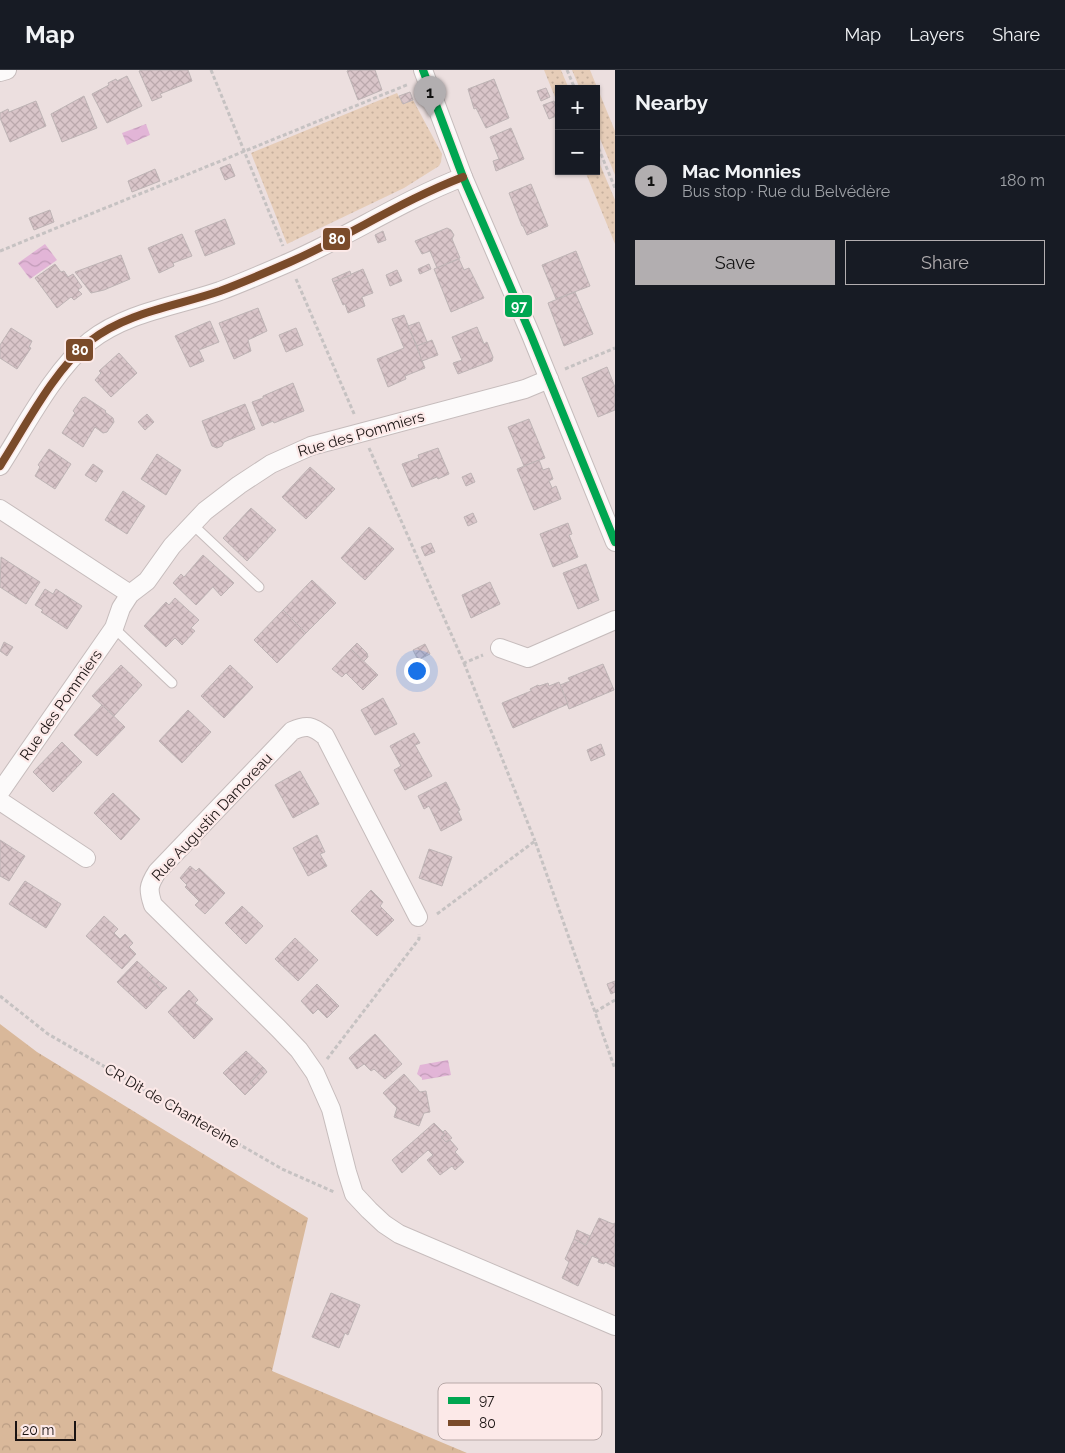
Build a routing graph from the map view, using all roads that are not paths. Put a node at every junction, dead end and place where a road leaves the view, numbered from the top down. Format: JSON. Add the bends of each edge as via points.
{"nodes":[{"id":1,"x":7,"y":70,"type":"edge"},
{"id":2,"x":0,"y":72,"type":"edge"},
{"id":3,"x":417,"y":76,"type":"edge"},
{"id":4,"x":463,"y":177,"type":"junction"},
{"id":5,"x":553,"y":375,"type":"junction"},
{"id":6,"x":0,"y":466,"type":"edge"},
{"id":7,"x":0,"y":509,"type":"edge"},
{"id":8,"x":192,"y":524,"type":"junction"},
{"id":9,"x":615,"y":542,"type":"edge"},
{"id":10,"x":258,"y":587,"type":"dead end"},
{"id":11,"x":130,"y":594,"type":"junction"},
{"id":12,"x":615,"y":620,"type":"edge"},
{"id":13,"x":114,"y":628,"type":"junction"},
{"id":14,"x":500,"y":648,"type":"road end"},
{"id":15,"x":172,"y":683,"type":"dead end"},
{"id":16,"x":0,"y":792,"type":"edge"},
{"id":17,"x":0,"y":801,"type":"edge"},
{"id":18,"x":86,"y":858,"type":"dead end"},
{"id":19,"x":419,"y":922,"type":"road end"},
{"id":20,"x":615,"y":1326,"type":"edge"}],
"edges":[{"from":1,"to":2,"type":"street"},
{"from":3,"to":4,"type":"street"},
{"from":4,"to":5,"type":"street"},
{"from":4,"to":6,"type":"street","via":[[433,188],[289,262],[221,290],[108,327],[71,359]]},
{"from":5,"to":8,"type":"street","name":"Rue des Pommiers","via":[[525,389],[311,446],[272,464],[239,485]]},
{"from":5,"to":9,"type":"street"},
{"from":7,"to":11,"type":"street"},
{"from":8,"to":10,"type":"lane"},
{"from":8,"to":11,"type":"street","name":"Rue des Pommiers","via":[[147,581]]},
{"from":11,"to":13,"type":"street","name":"Rue des Pommiers"},
{"from":12,"to":14,"type":"street","via":[[528,658]]},
{"from":13,"to":15,"type":"lane"},
{"from":13,"to":16,"type":"street","name":"Rue des Pommiers"},
{"from":17,"to":18,"type":"street"},
{"from":19,"to":20,"type":"street","name":"Rue Augustin Damoreau","via":[[325,736],[314,728],[302,726],[292,731],[150,883],[153,905],[278,1028],[316,1073],[331,1109],[354,1194],[369,1210],[400,1234]]}]}
